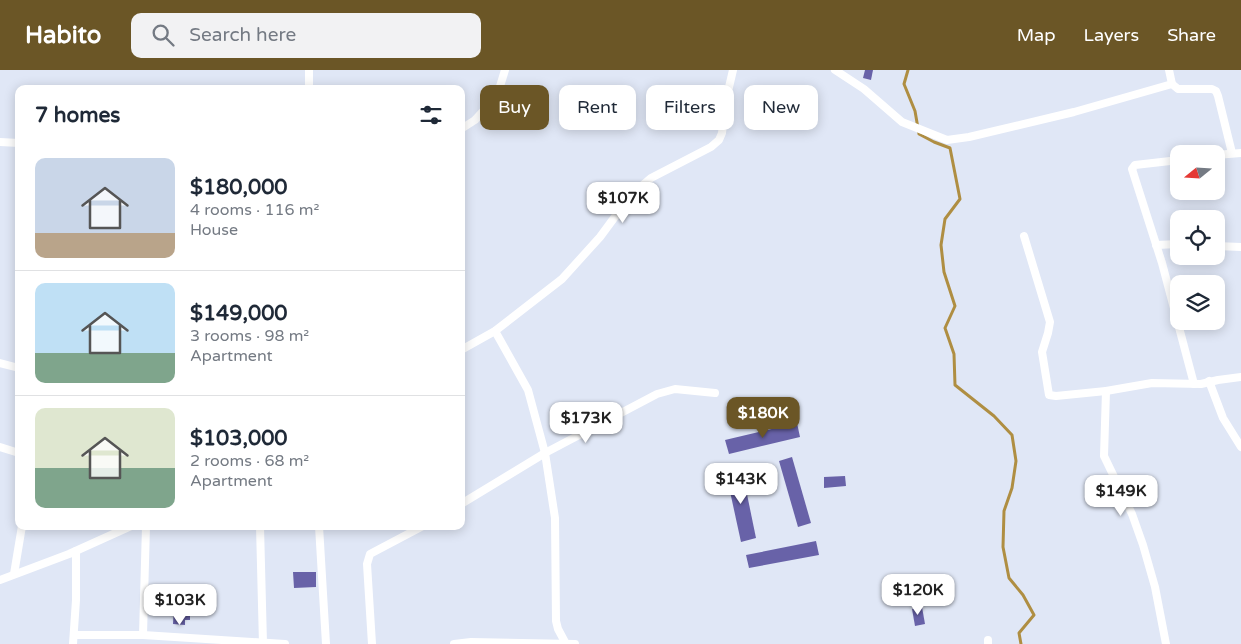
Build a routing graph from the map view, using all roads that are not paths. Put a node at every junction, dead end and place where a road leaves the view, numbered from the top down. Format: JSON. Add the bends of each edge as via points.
{"nodes":[{"id":1,"x":309,"y":70,"type":"edge"},
{"id":2,"x":505,"y":70,"type":"edge"},
{"id":3,"x":733,"y":70,"type":"edge"},
{"id":4,"x":835,"y":70,"type":"edge"},
{"id":5,"x":1169,"y":70,"type":"edge"},
{"id":6,"x":1172,"y":84,"type":"junction"},
{"id":7,"x":309,"y":85,"type":"edge"},
{"id":8,"x":465,"y":126,"type":"edge"},
{"id":9,"x":0,"y":142,"type":"edge"},
{"id":10,"x":15,"y":143,"type":"edge"},
{"id":11,"x":1232,"y":153,"type":"junction"},
{"id":12,"x":1241,"y":153,"type":"edge"},
{"id":13,"x":1225,"y":154,"type":"edge"},
{"id":14,"x":1170,"y":161,"type":"edge"},
{"id":15,"x":1024,"y":236,"type":"dead end"},
{"id":16,"x":1170,"y":244,"type":"edge"},
{"id":17,"x":1156,"y":245,"type":"junction"},
{"id":18,"x":1225,"y":246,"type":"edge"},
{"id":19,"x":1241,"y":247,"type":"edge"},
{"id":20,"x":495,"y":331,"type":"junction"},
{"id":21,"x":465,"y":348,"type":"edge"},
{"id":22,"x":0,"y":363,"type":"edge"},
{"id":23,"x":15,"y":367,"type":"edge"},
{"id":24,"x":1241,"y":377,"type":"edge"},
{"id":25,"x":1210,"y":381,"type":"junction"},
{"id":26,"x":1194,"y":384,"type":"junction"},
{"id":27,"x":1106,"y":391,"type":"junction"},
{"id":28,"x":715,"y":394,"type":"dead end"},
{"id":29,"x":0,"y":447,"type":"edge"},
{"id":30,"x":1241,"y":448,"type":"edge"},
{"id":31,"x":15,"y":452,"type":"edge"},
{"id":32,"x":545,"y":453,"type":"junction"},
{"id":33,"x":465,"y":502,"type":"edge"},
{"id":34,"x":21,"y":530,"type":"edge"},
{"id":35,"x":122,"y":530,"type":"edge"},
{"id":36,"x":146,"y":530,"type":"edge"},
{"id":37,"x":260,"y":530,"type":"edge"},
{"id":38,"x":319,"y":530,"type":"edge"},
{"id":39,"x":415,"y":530,"type":"edge"},
{"id":40,"x":76,"y":551,"type":"junction"},
{"id":41,"x":14,"y":574,"type":"junction"},
{"id":42,"x":0,"y":580,"type":"edge"},
{"id":43,"x":74,"y":635,"type":"junction"},
{"id":44,"x":143,"y":636,"type":"junction"},
{"id":45,"x":179,"y":641,"type":"edge"},
{"id":46,"x":263,"y":643,"type":"edge"},
{"id":47,"x":471,"y":643,"type":"edge"},
{"id":48,"x":73,"y":644,"type":"edge"},
{"id":49,"x":285,"y":644,"type":"edge"},
{"id":50,"x":326,"y":644,"type":"edge"},
{"id":51,"x":372,"y":644,"type":"edge"},
{"id":52,"x":454,"y":644,"type":"edge"},
{"id":53,"x":566,"y":644,"type":"edge"},
{"id":54,"x":575,"y":644,"type":"edge"},
{"id":55,"x":1166,"y":644,"type":"edge"}],
"edges":[{"from":1,"to":7,"type":"street"},
{"from":2,"to":8,"type":"street","via":[[497,96]]},
{"from":3,"to":20,"type":"street","via":[[722,133],[712,147],[650,178],[631,195],[600,237],[562,279]]},
{"from":4,"to":6,"type":"street","via":[[864,89],[902,122],[947,140],[1074,112]]},
{"from":5,"to":6,"type":"street"},
{"from":6,"to":11,"type":"street","via":[[1178,89],[1216,91]]},
{"from":9,"to":10,"type":"street"},
{"from":11,"to":12,"type":"street"},
{"from":11,"to":13,"type":"street"},
{"from":14,"to":17,"type":"street","via":[[1133,167],[1133,176]]},
{"from":15,"to":27,"type":"street","via":[[1050,322],[1042,352],[1049,395]]},
{"from":16,"to":17,"type":"street"},
{"from":17,"to":26,"type":"street"},
{"from":18,"to":19,"type":"street"},
{"from":20,"to":21,"type":"street"},
{"from":20,"to":32,"type":"street","via":[[528,390]]},
{"from":22,"to":23,"type":"street"},
{"from":24,"to":25,"type":"street"},
{"from":25,"to":26,"type":"street"},
{"from":25,"to":30,"type":"street","via":[[1223,418]]},
{"from":26,"to":27,"type":"street","via":[[1152,383]]},
{"from":27,"to":55,"type":"street","via":[[1104,456],[1143,545]]},
{"from":28,"to":32,"type":"street","via":[[675,389],[657,394]]},
{"from":29,"to":31,"type":"street"},
{"from":32,"to":33,"type":"street"},
{"from":32,"to":53,"type":"street","via":[[555,518],[556,621]]},
{"from":34,"to":41,"type":"street"},
{"from":35,"to":40,"type":"street"},
{"from":36,"to":44,"type":"street"},
{"from":37,"to":46,"type":"street"},
{"from":38,"to":50,"type":"street"},
{"from":39,"to":51,"type":"street","via":[[370,554],[367,564]]},
{"from":40,"to":41,"type":"street"},
{"from":40,"to":43,"type":"street"},
{"from":41,"to":42,"type":"street"},
{"from":43,"to":44,"type":"street"},
{"from":43,"to":48,"type":"street"},
{"from":44,"to":45,"type":"street"},
{"from":45,"to":46,"type":"street"},
{"from":46,"to":49,"type":"street"},
{"from":47,"to":52,"type":"street"},
{"from":47,"to":53,"type":"street"},
{"from":53,"to":54,"type":"street"}]}
